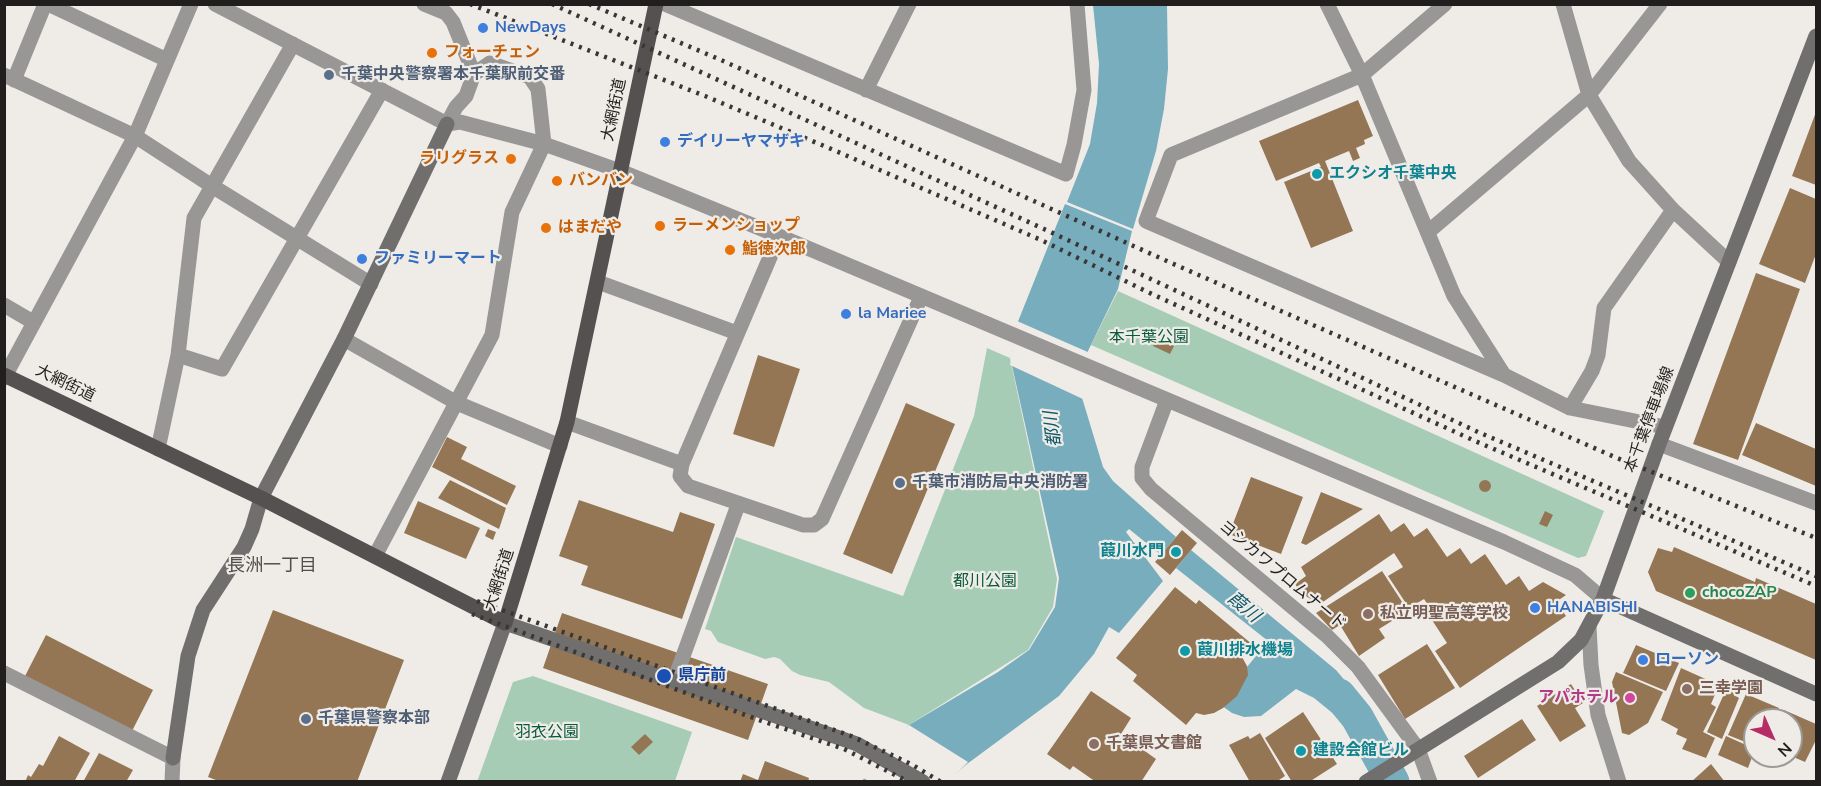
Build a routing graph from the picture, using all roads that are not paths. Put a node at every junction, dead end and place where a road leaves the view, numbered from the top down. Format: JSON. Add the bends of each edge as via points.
{"nodes":[{"id":1,"x":46,"y":4,"type":"edge"},
{"id":2,"x":191,"y":4,"type":"edge"},
{"id":3,"x":215,"y":4,"type":"edge"},
{"id":4,"x":424,"y":4,"type":"edge"},
{"id":5,"x":656,"y":4,"type":"edge"},
{"id":6,"x":665,"y":4,"type":"edge"},
{"id":7,"x":909,"y":4,"type":"edge"},
{"id":8,"x":1077,"y":4,"type":"edge"},
{"id":9,"x":1327,"y":4,"type":"edge"},
{"id":10,"x":1444,"y":4,"type":"edge"},
{"id":11,"x":1563,"y":4,"type":"edge"},
{"id":12,"x":1660,"y":4,"type":"edge"},
{"id":13,"x":1816,"y":36,"type":"edge"},
{"id":14,"x":293,"y":44,"type":"junction"},
{"id":15,"x":167,"y":60,"type":"junction"},
{"id":16,"x":474,"y":74,"type":"junction"},
{"id":17,"x":1362,"y":75,"type":"junction"},
{"id":18,"x":9,"y":77,"type":"edge"},
{"id":19,"x":382,"y":90,"type":"junction"},
{"id":20,"x":867,"y":90,"type":"junction"},
{"id":21,"x":1589,"y":95,"type":"junction"},
{"id":22,"x":447,"y":124,"type":"junction"},
{"id":23,"x":135,"y":136,"type":"junction"},
{"id":24,"x":544,"y":144,"type":"junction"},
{"id":25,"x":620,"y":171,"type":"junction"},
{"id":26,"x":212,"y":186,"type":"junction"},
{"id":27,"x":1673,"y":210,"type":"junction"},
{"id":28,"x":1428,"y":232,"type":"junction"},
{"id":29,"x":779,"y":236,"type":"junction"},
{"id":30,"x":297,"y":238,"type":"junction"},
{"id":31,"x":1729,"y":262,"type":"junction"},
{"id":32,"x":598,"y":282,"type":"junction"},
{"id":33,"x":371,"y":284,"type":"junction"},
{"id":34,"x":921,"y":297,"type":"junction"},
{"id":35,"x":4,"y":305,"type":"edge"},
{"id":36,"x":33,"y":322,"type":"junction"},
{"id":37,"x":737,"y":333,"type":"junction"},
{"id":38,"x":344,"y":339,"type":"junction"},
{"id":39,"x":178,"y":355,"type":"junction"},
{"id":40,"x":1504,"y":375,"type":"junction"},
{"id":41,"x":5,"y":377,"type":"edge"},
{"id":42,"x":1167,"y":400,"type":"junction"},
{"id":43,"x":458,"y":403,"type":"junction"},
{"id":44,"x":1570,"y":408,"type":"junction"},
{"id":45,"x":567,"y":422,"type":"junction"},
{"id":46,"x":1665,"y":428,"type":"junction"},
{"id":47,"x":1659,"y":444,"type":"junction"},
{"id":48,"x":560,"y":446,"type":"junction"},
{"id":49,"x":158,"y":449,"type":"junction"},
{"id":50,"x":682,"y":464,"type":"junction"},
{"id":51,"x":261,"y":498,"type":"junction"},
{"id":52,"x":1816,"y":503,"type":"edge"},
{"id":53,"x":738,"y":505,"type":"junction"},
{"id":54,"x":375,"y":556,"type":"junction"},
{"id":55,"x":1603,"y":599,"type":"junction"},
{"id":56,"x":506,"y":623,"type":"junction"},
{"id":57,"x":1589,"y":626,"type":"junction"},
{"id":58,"x":4,"y":674,"type":"edge"},
{"id":59,"x":674,"y":681,"type":"junction"},
{"id":60,"x":1816,"y":694,"type":"edge"},
{"id":61,"x":1418,"y":748,"type":"junction"},
{"id":62,"x":173,"y":758,"type":"junction"},
{"id":63,"x":1371,"y":778,"type":"edge"},
{"id":64,"x":172,"y":782,"type":"edge"},
{"id":65,"x":448,"y":782,"type":"edge"},
{"id":66,"x":923,"y":782,"type":"edge"},
{"id":67,"x":1430,"y":782,"type":"edge"},
{"id":68,"x":1619,"y":782,"type":"edge"}],
"edges":[{"from":1,"to":15,"type":"street"},
{"from":1,"to":18,"type":"street"},
{"from":2,"to":15,"type":"street"},
{"from":3,"to":14,"type":"street"},
{"from":4,"to":16,"type":"street","via":[[446,13],[453,22]]},
{"from":5,"to":25,"type":"main road","name":"大網街道"},
{"from":6,"to":20,"type":"street"},
{"from":7,"to":20,"type":"street"},
{"from":8,"to":20,"type":"street","via":[[1084,90],[1066,174]]},
{"from":9,"to":17,"type":"street"},
{"from":10,"to":17,"type":"street"},
{"from":11,"to":21,"type":"street"},
{"from":12,"to":21,"type":"street"},
{"from":13,"to":31,"type":"street","name":"本千葉停車場線"},
{"from":14,"to":19,"type":"street"},
{"from":14,"to":26,"type":"street"},
{"from":15,"to":23,"type":"street"},
{"from":16,"to":22,"type":"street","via":[[466,96]]},
{"from":16,"to":24,"type":"street","via":[[490,63],[530,77],[538,89]]},
{"from":17,"to":28,"type":"street"},
{"from":17,"to":40,"type":"street","via":[[1170,155],[1146,221]]},
{"from":18,"to":23,"type":"street"},
{"from":19,"to":22,"type":"street"},
{"from":19,"to":30,"type":"street"},
{"from":21,"to":27,"type":"street","via":[[1629,161]]},
{"from":21,"to":28,"type":"street"},
{"from":22,"to":24,"type":"street","via":[[460,122]]},
{"from":22,"to":33,"type":"street"},
{"from":23,"to":26,"type":"street"},
{"from":23,"to":36,"type":"street"},
{"from":24,"to":25,"type":"street"},
{"from":24,"to":43,"type":"street","via":[[512,212],[492,335]]},
{"from":25,"to":29,"type":"street"},
{"from":25,"to":32,"type":"main road","name":"大網街道"},
{"from":26,"to":30,"type":"street"},
{"from":26,"to":39,"type":"street","via":[[194,218]]},
{"from":27,"to":31,"type":"street"},
{"from":27,"to":44,"type":"street","via":[[1604,308],[1595,363]]},
{"from":28,"to":40,"type":"street","via":[[1454,296]]},
{"from":29,"to":34,"type":"street"},
{"from":29,"to":37,"type":"street"},
{"from":30,"to":33,"type":"street"},
{"from":30,"to":39,"type":"street","via":[[222,369]]},
{"from":31,"to":46,"type":"street","name":"本千葉停車場線"},
{"from":32,"to":37,"type":"street"},
{"from":32,"to":45,"type":"main road","name":"大網街道"},
{"from":33,"to":38,"type":"street"},
{"from":34,"to":42,"type":"street"},
{"from":34,"to":53,"type":"street","via":[[822,519],[814,525],[803,525]]},
{"from":35,"to":36,"type":"street"},
{"from":36,"to":41,"type":"street"},
{"from":37,"to":50,"type":"street"},
{"from":38,"to":43,"type":"street"},
{"from":38,"to":51,"type":"street"},
{"from":39,"to":49,"type":"street"},
{"from":40,"to":44,"type":"street"},
{"from":41,"to":49,"type":"main road","name":"大網街道"},
{"from":42,"to":55,"type":"street","via":[[1504,542],[1575,575]]},
{"from":42,"to":61,"type":"street","name":"ヨシカワプロムナード","via":[[1142,467],[1142,478],[1327,636],[1358,667]]},
{"from":43,"to":48,"type":"street"},
{"from":43,"to":54,"type":"street"},
{"from":44,"to":46,"type":"street"},
{"from":45,"to":48,"type":"main road","name":"大網街道"},
{"from":45,"to":50,"type":"street"},
{"from":46,"to":47,"type":"street","name":"本千葉停車場線"},
{"from":47,"to":52,"type":"street"},
{"from":47,"to":55,"type":"street","name":"本千葉停車場線"},
{"from":48,"to":56,"type":"main road","name":"大網街道"},
{"from":49,"to":51,"type":"main road","name":"大網街道"},
{"from":50,"to":53,"type":"street","via":[[680,476],[688,486]]},
{"from":51,"to":54,"type":"main road","name":"大網街道"},
{"from":51,"to":62,"type":"street","via":[[244,547],[203,610],[188,656]]},
{"from":53,"to":59,"type":"street"},
{"from":54,"to":56,"type":"main road","name":"大網街道"},
{"from":55,"to":57,"type":"street","name":"本千葉停車場線"},
{"from":55,"to":60,"type":"street"},
{"from":56,"to":59,"type":"street"},
{"from":56,"to":65,"type":"street"},
{"from":57,"to":61,"type":"street","name":"本千葉停車場線","via":[[1581,640],[1558,662]]},
{"from":57,"to":68,"type":"street","via":[[1598,715]]},
{"from":58,"to":62,"type":"street"},
{"from":59,"to":66,"type":"street","via":[[857,744]]},
{"from":61,"to":63,"type":"street","name":"本千葉停車場線"},
{"from":61,"to":67,"type":"street","name":"ヨシカワプロムナード"},
{"from":62,"to":64,"type":"street"}]}
